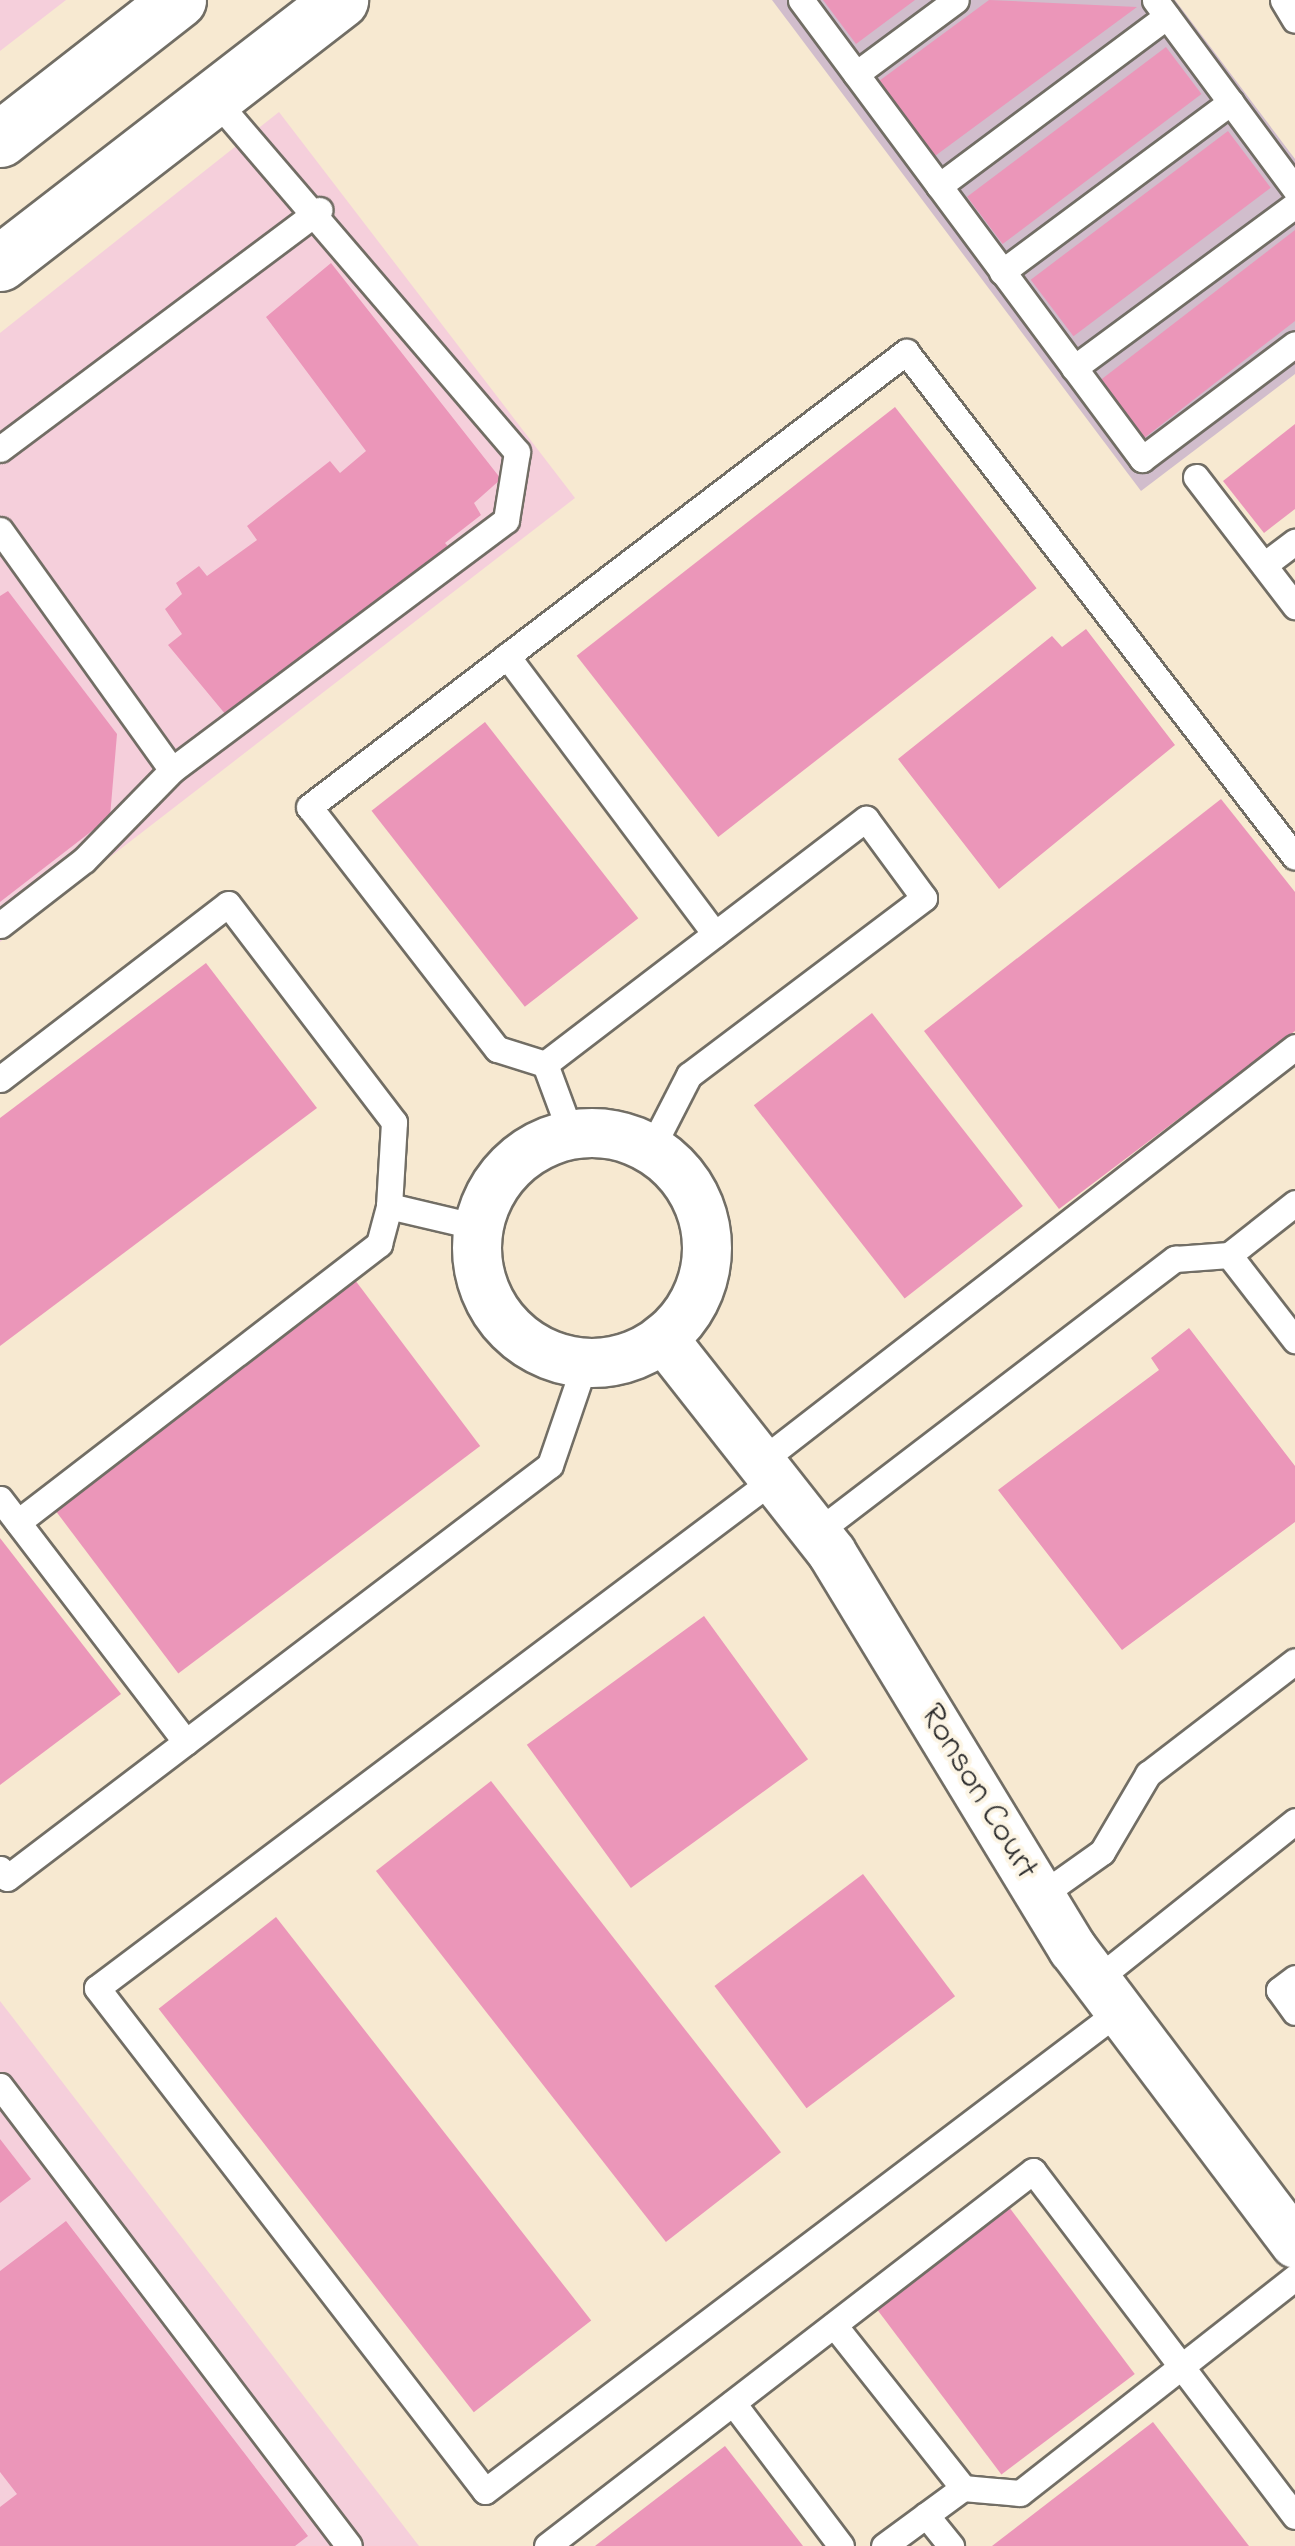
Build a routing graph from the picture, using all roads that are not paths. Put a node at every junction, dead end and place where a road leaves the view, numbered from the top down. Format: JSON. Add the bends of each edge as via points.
{"nodes":[{"id":1,"x":178,"y":0,"type":"edge"},
{"id":2,"x":340,"y":0,"type":"edge"},
{"id":3,"x":801,"y":0,"type":"edge"},
{"id":4,"x":956,"y":0,"type":"edge"},
{"id":5,"x":1284,"y":0,"type":"edge"},
{"id":6,"x":1161,"y":8,"type":"edge"},
{"id":7,"x":1295,"y":20,"type":"edge"},
{"id":8,"x":856,"y":74,"type":"junction"},
{"id":9,"x":214,"y":98,"type":"junction"},
{"id":10,"x":1231,"y":102,"type":"junction"},
{"id":11,"x":0,"y":139,"type":"edge"},
{"id":12,"x":938,"y":186,"type":"junction"},
{"id":13,"x":1295,"y":189,"type":"edge"},
{"id":14,"x":1295,"y":205,"type":"edge"},
{"id":15,"x":319,"y":210,"type":"junction"},
{"id":16,"x":0,"y":262,"type":"edge"},
{"id":17,"x":1002,"y":272,"type":"junction"},
{"id":18,"x":1295,"y":344,"type":"edge"},
{"id":19,"x":1074,"y":368,"type":"junction"},
{"id":20,"x":0,"y":449,"type":"edge"},
{"id":21,"x":1196,"y":477,"type":"dead end"},
{"id":22,"x":0,"y":530,"type":"edge"},
{"id":23,"x":1295,"y":542,"type":"edge"},
{"id":24,"x":1264,"y":565,"type":"junction"},
{"id":25,"x":1295,"y":606,"type":"edge"},
{"id":26,"x":507,"y":656,"type":"junction"},
{"id":27,"x":172,"y":770,"type":"junction"},
{"id":28,"x":1295,"y":857,"type":"edge"},
{"id":29,"x":0,"y":925,"type":"edge"},
{"id":30,"x":715,"y":934,"type":"junction"},
{"id":31,"x":1295,"y":1046,"type":"edge"},
{"id":32,"x":545,"y":1064,"type":"junction"},
{"id":33,"x":0,"y":1078,"type":"edge"},
{"id":34,"x":570,"y":1134,"type":"junction"},
{"id":35,"x":651,"y":1148,"type":"junction"},
{"id":36,"x":1295,"y":1203,"type":"edge"},
{"id":37,"x":390,"y":1206,"type":"junction"},
{"id":38,"x":478,"y":1227,"type":"junction"},
{"id":39,"x":1229,"y":1255,"type":"junction"},
{"id":40,"x":664,"y":1338,"type":"junction"},
{"id":41,"x":1295,"y":1340,"type":"edge"},
{"id":42,"x":585,"y":1363,"type":"junction"},
{"id":43,"x":767,"y":1470,"type":"junction"},
{"id":44,"x":0,"y":1499,"type":"edge"},
{"id":45,"x":18,"y":1522,"type":"junction"},
{"id":46,"x":816,"y":1532,"type":"junction"},
{"id":47,"x":1295,"y":1660,"type":"edge"},
{"id":48,"x":186,"y":1742,"type":"junction"},
{"id":49,"x":1295,"y":1822,"type":"edge"},
{"id":50,"x":0,"y":1869,"type":"edge"},
{"id":51,"x":1040,"y":1896,"type":"junction"},
{"id":52,"x":1295,"y":1978,"type":"edge"},
{"id":53,"x":1108,"y":1995,"type":"junction"},
{"id":54,"x":1295,"y":2012,"type":"edge"},
{"id":55,"x":0,"y":2086,"type":"edge"},
{"id":56,"x":1295,"y":2244,"type":"edge"},
{"id":57,"x":1295,"y":2277,"type":"edge"},
{"id":58,"x":834,"y":2325,"type":"junction"},
{"id":59,"x":1182,"y":2366,"type":"junction"},
{"id":60,"x":733,"y":2403,"type":"junction"},
{"id":61,"x":963,"y":2488,"type":"junction"},
{"id":62,"x":926,"y":2515,"type":"junction"},
{"id":63,"x":1295,"y":2516,"type":"edge"},
{"id":64,"x":349,"y":2546,"type":"edge"},
{"id":65,"x":547,"y":2546,"type":"edge"},
{"id":66,"x":841,"y":2546,"type":"edge"},
{"id":67,"x":884,"y":2546,"type":"edge"},
{"id":68,"x":951,"y":2546,"type":"edge"}],
"edges":[{"from":1,"to":11,"type":"main road"},
{"from":2,"to":9,"type":"main road"},
{"from":3,"to":8,"type":"lane"},
{"from":4,"to":8,"type":"lane"},
{"from":5,"to":7,"type":"lane"},
{"from":6,"to":10,"type":"lane"},
{"from":6,"to":12,"type":"lane"},
{"from":8,"to":12,"type":"lane"},
{"from":9,"to":15,"type":"lane"},
{"from":9,"to":16,"type":"main road"},
{"from":10,"to":13,"type":"lane"},
{"from":10,"to":17,"type":"lane"},
{"from":12,"to":17,"type":"lane"},
{"from":14,"to":19,"type":"lane"},
{"from":15,"to":20,"type":"lane"},
{"from":15,"to":27,"type":"lane","via":[[517,452],[506,520]]},
{"from":17,"to":19,"type":"lane"},
{"from":18,"to":19,"type":"lane","via":[[1142,460]]},
{"from":21,"to":24,"type":"lane"},
{"from":22,"to":27,"type":"lane"},
{"from":23,"to":24,"type":"lane"},
{"from":24,"to":25,"type":"lane"},
{"from":26,"to":28,"type":"lane","via":[[906,352]]},
{"from":26,"to":30,"type":"lane"},
{"from":26,"to":32,"type":"lane","via":[[309,807],[497,1049]]},
{"from":27,"to":29,"type":"lane","via":[[84,860]]},
{"from":30,"to":32,"type":"lane"},
{"from":30,"to":35,"type":"lane","via":[[866,819],[924,898],[689,1075]]},
{"from":31,"to":43,"type":"lane"},
{"from":32,"to":34,"type":"lane"},
{"from":33,"to":37,"type":"lane","via":[[228,904],[394,1122]]},
{"from":34,"to":35,"type":"street"},
{"from":34,"to":38,"type":"street","via":[[500,1177]]},
{"from":35,"to":40,"type":"street","via":[[691,1188],[707,1240],[698,1295]]},
{"from":36,"to":39,"type":"lane"},
{"from":37,"to":38,"type":"lane"},
{"from":37,"to":45,"type":"lane","via":[[379,1244]]},
{"from":38,"to":42,"type":"street","via":[[493,1308],[532,1347]]},
{"from":39,"to":41,"type":"lane"},
{"from":39,"to":46,"type":"lane","via":[[1175,1260]]},
{"from":40,"to":42,"type":"street"},
{"from":40,"to":43,"type":"street","name":"Ronson Court"},
{"from":42,"to":48,"type":"lane","via":[[550,1465]]},
{"from":43,"to":46,"type":"street","name":"Ronson Court"},
{"from":43,"to":53,"type":"lane","via":[[97,1988],[485,2491]]},
{"from":44,"to":45,"type":"lane"},
{"from":45,"to":48,"type":"lane"},
{"from":46,"to":51,"type":"street","name":"Ronson Court"},
{"from":47,"to":51,"type":"lane","via":[[1148,1774],[1102,1852]]},
{"from":48,"to":50,"type":"lane","via":[[7,1878]]},
{"from":49,"to":53,"type":"lane"},
{"from":51,"to":53,"type":"street","name":"Ronson Court"},
{"from":52,"to":54,"type":"lane","via":[[1279,1990]]},
{"from":53,"to":56,"type":"street","name":"Ronson Court"},
{"from":55,"to":64,"type":"lane"},
{"from":57,"to":59,"type":"lane"},
{"from":58,"to":59,"type":"lane","via":[[1034,2171]]},
{"from":58,"to":60,"type":"lane"},
{"from":58,"to":61,"type":"lane"},
{"from":59,"to":61,"type":"lane","via":[[1020,2493]]},
{"from":59,"to":63,"type":"lane"},
{"from":60,"to":65,"type":"lane"},
{"from":60,"to":66,"type":"lane"},
{"from":61,"to":62,"type":"lane"},
{"from":62,"to":67,"type":"lane"},
{"from":62,"to":68,"type":"lane"}]}
